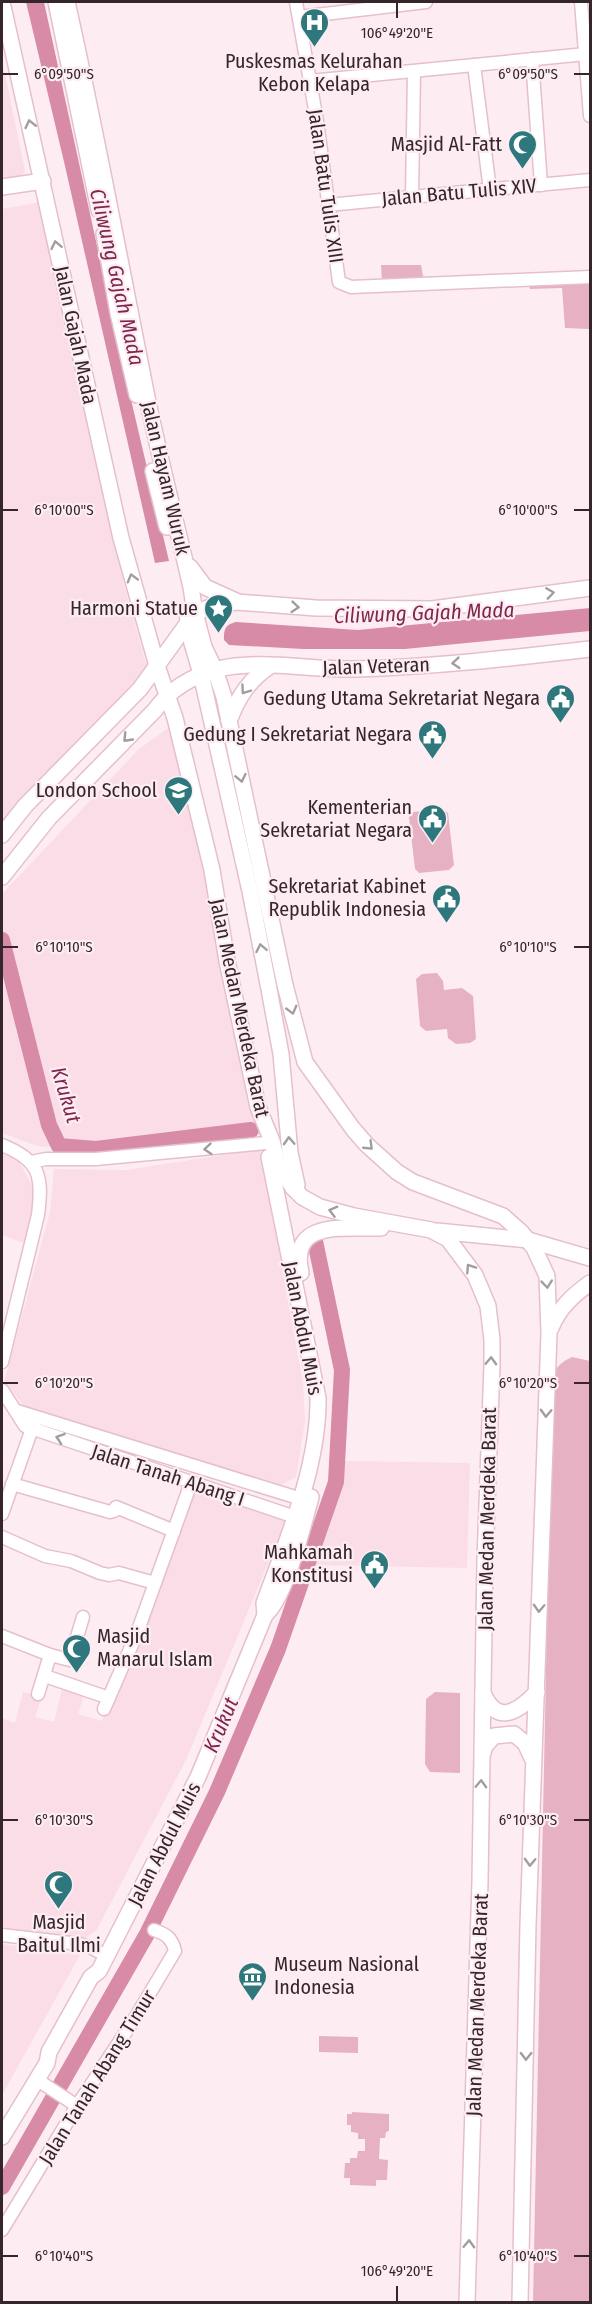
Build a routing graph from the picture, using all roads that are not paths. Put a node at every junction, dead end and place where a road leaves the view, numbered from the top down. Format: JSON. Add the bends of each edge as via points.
{"nodes":[{"id":1,"x":2,"y":2,"type":"edge"},
{"id":2,"x":56,"y":2,"type":"edge"},
{"id":3,"x":67,"y":2,"type":"edge"},
{"id":4,"x":296,"y":2,"type":"edge"},
{"id":5,"x":426,"y":2,"type":"edge"},
{"id":6,"x":581,"y":2,"type":"edge"},
{"id":7,"x":299,"y":17,"type":"junction"},
{"id":8,"x":586,"y":54,"type":"junction"},
{"id":9,"x":532,"y":59,"type":"junction"},
{"id":10,"x":474,"y":65,"type":"junction"},
{"id":11,"x":414,"y":72,"type":"junction"},
{"id":12,"x":310,"y":81,"type":"junction"},
{"id":13,"x":589,"y":87,"type":"edge"},
{"id":14,"x":591,"y":116,"type":"edge"},
{"id":15,"x":591,"y":180,"type":"edge"},
{"id":16,"x":43,"y":181,"type":"junction"},
{"id":17,"x":541,"y":185,"type":"junction"},
{"id":18,"x":2,"y":187,"type":"edge"},
{"id":19,"x":490,"y":190,"type":"junction"},
{"id":20,"x":412,"y":197,"type":"junction"},
{"id":21,"x":328,"y":205,"type":"junction"},
{"id":22,"x":591,"y":277,"type":"edge"},
{"id":23,"x":185,"y":559,"type":"junction"},
{"id":24,"x":591,"y":588,"type":"edge"},
{"id":25,"x":237,"y":602,"type":"junction"},
{"id":26,"x":192,"y":617,"type":"junction"},
{"id":27,"x":591,"y":649,"type":"edge"},
{"id":28,"x":157,"y":666,"type":"junction"},
{"id":29,"x":270,"y":666,"type":"junction"},
{"id":30,"x":208,"y":672,"type":"junction"},
{"id":31,"x":167,"y":693,"type":"junction"},
{"id":32,"x":155,"y":710,"type":"junction"},
{"id":33,"x":175,"y":718,"type":"junction"},
{"id":34,"x":229,"y":721,"type":"junction"},
{"id":35,"x":2,"y":835,"type":"edge"},
{"id":36,"x":2,"y":877,"type":"edge"},
{"id":37,"x":258,"y":1107,"type":"junction"},
{"id":38,"x":266,"y":1143,"type":"junction"},
{"id":39,"x":2,"y":1145,"type":"edge"},
{"id":40,"x":31,"y":1162,"type":"junction"},
{"id":41,"x":302,"y":1197,"type":"junction"},
{"id":42,"x":411,"y":1226,"type":"junction"},
{"id":43,"x":431,"y":1230,"type":"junction"},
{"id":44,"x":528,"y":1240,"type":"junction"},
{"id":45,"x":591,"y":1258,"type":"edge"},
{"id":46,"x":591,"y":1283,"type":"edge"},
{"id":47,"x":549,"y":1333,"type":"junction"},
{"id":48,"x":2,"y":1362,"type":"edge"},
{"id":49,"x":2,"y":1390,"type":"edge"},
{"id":50,"x":17,"y":1411,"type":"junction"},
{"id":51,"x":33,"y":1415,"type":"junction"},
{"id":52,"x":28,"y":1428,"type":"junction"},
{"id":53,"x":191,"y":1483,"type":"junction"},
{"id":54,"x":10,"y":1488,"type":"junction"},
{"id":55,"x":305,"y":1500,"type":"junction"},
{"id":56,"x":2,"y":1514,"type":"edge"},
{"id":57,"x":300,"y":1518,"type":"junction"},
{"id":58,"x":174,"y":1531,"type":"junction"},
{"id":59,"x":2,"y":1537,"type":"edge"},
{"id":60,"x":155,"y":1583,"type":"junction"},
{"id":61,"x":83,"y":1617,"type":"dead end"},
{"id":62,"x":2,"y":1636,"type":"edge"},
{"id":63,"x":50,"y":1655,"type":"junction"},
{"id":64,"x":70,"y":1660,"type":"junction"},
{"id":65,"x":45,"y":1676,"type":"junction"},
{"id":66,"x":65,"y":1683,"type":"junction"},
{"id":67,"x":537,"y":1692,"type":"junction"},
{"id":68,"x":483,"y":1693,"type":"junction"},
{"id":69,"x":38,"y":1694,"type":"dead end"},
{"id":70,"x":482,"y":1759,"type":"junction"},
{"id":71,"x":534,"y":1761,"type":"junction"},
{"id":72,"x":154,"y":1929,"type":"dead end"},
{"id":73,"x":2,"y":1935,"type":"edge"},
{"id":74,"x":108,"y":1956,"type":"junction"},
{"id":75,"x":40,"y":2082,"type":"junction"},
{"id":76,"x":72,"y":2103,"type":"junction"},
{"id":77,"x":2,"y":2134,"type":"edge"},
{"id":78,"x":2,"y":2230,"type":"edge"},
{"id":79,"x":467,"y":2302,"type":"edge"},
{"id":80,"x":520,"y":2302,"type":"edge"}],
"edges":[{"from":16,"to":1,"type":"main road","name":"Jalan Gajah Mada","one_way":true},
{"from":2,"to":26,"type":"main road","name":"Jalan Hayam Wuruk","via":[[118,313],[160,501]]},
{"from":3,"to":23,"type":"main road","name":"Jalan Hayam Wuruk","via":[[100,149],[148,402]]},
{"from":4,"to":7,"type":"street","name":"Jalan Batu Tulis XIII"},
{"from":5,"to":7,"type":"street"},
{"from":6,"to":8,"type":"street"},
{"from":7,"to":12,"type":"street","name":"Jalan Batu Tulis XIII"},
{"from":8,"to":9,"type":"street"},
{"from":8,"to":13,"type":"street"},
{"from":9,"to":10,"type":"street"},
{"from":9,"to":17,"type":"street"},
{"from":10,"to":11,"type":"street"},
{"from":10,"to":19,"type":"street"},
{"from":11,"to":12,"type":"street"},
{"from":11,"to":20,"type":"street"},
{"from":12,"to":21,"type":"street","name":"Jalan Batu Tulis XIII"},
{"from":13,"to":14,"type":"street"},
{"from":15,"to":17,"type":"street","name":"Jalan Batu Tulis XIV"},
{"from":16,"to":18,"type":"main road"},
{"from":28,"to":16,"type":"main road","name":"Jalan Gajah Mada","one_way":true,"via":[[121,538]]},
{"from":17,"to":19,"type":"street","name":"Jalan Batu Tulis XIV"},
{"from":19,"to":20,"type":"street","name":"Jalan Batu Tulis XIV"},
{"from":20,"to":21,"type":"street","name":"Jalan Batu Tulis XIV"},
{"from":21,"to":22,"type":"street","name":"Jalan Batu Tulis XIII","via":[[339,282],[344,286]]},
{"from":23,"to":25,"type":"main road","via":[[205,587]]},
{"from":23,"to":26,"type":"main road","name":"Jalan Hayam Wuruk"},
{"from":25,"to":24,"type":"main road","one_way":true,"via":[[316,609],[432,609]]},
{"from":25,"to":26,"type":"main road","via":[[210,607]]},
{"from":26,"to":28,"type":"main road"},
{"from":26,"to":30,"type":"main road","name":"Jalan Hayam Wuruk","via":[[204,647]]},
{"from":27,"to":29,"type":"main road","name":"Jalan Veteran","one_way":true,"via":[[418,666]]},
{"from":28,"to":31,"type":"main road","name":"Jalan Medan Merdeka Barat"},
{"from":28,"to":35,"type":"main road","via":[[124,707]]},
{"from":29,"to":30,"type":"main road","name":"Jalan Veteran"},
{"from":29,"to":34,"type":"main road","one_way":true,"via":[[246,687]]},
{"from":30,"to":31,"type":"main road","name":"Jalan Veteran"},
{"from":30,"to":34,"type":"main road"},
{"from":41,"to":30,"type":"main road","one_way":true,"via":[[292,1169],[281,1054]]},
{"from":31,"to":32,"type":"main road"},
{"from":31,"to":33,"type":"main road","name":"Jalan Medan Merdeka Barat"},
{"from":32,"to":33,"type":"main road","via":[[167,709]]},
{"from":32,"to":36,"type":"main road","one_way":true,"via":[[48,818]]},
{"from":33,"to":37,"type":"main road","name":"Jalan Medan Merdeka Barat","via":[[212,870]]},
{"from":34,"to":44,"type":"main road","one_way":true,"via":[[305,1062],[353,1129],[397,1172],[413,1182],[503,1216]]},
{"from":37,"to":38,"type":"main road","name":"Jalan Abdul Muis"},
{"from":37,"to":41,"type":"main road","name":"Jalan Medan Merdeka Barat","via":[[277,1162]]},
{"from":38,"to":40,"type":"street","one_way":true},
{"from":38,"to":55,"type":"main road","name":"Jalan Abdul Muis","via":[[318,1398]]},
{"from":39,"to":40,"type":"street","via":[[20,1152]]},
{"from":40,"to":48,"type":"street","via":[[41,1192],[38,1215]]},
{"from":42,"to":41,"type":"main road","name":"Jalan Medan Merdeka Barat","one_way":true,"via":[[320,1208]]},
{"from":42,"to":43,"type":"main road","name":"Jalan Medan Merdeka Barat"},
{"from":42,"to":55,"type":"main road","name":"Jalan Abdul Muis","via":[[323,1231],[309,1235],[299,1251],[327,1399],[322,1455]]},
{"from":43,"to":44,"type":"main road"},
{"from":68,"to":43,"type":"main road","name":"Jalan Medan Merdeka Barat","one_way":true,"via":[[491,1319],[475,1275],[448,1239]]},
{"from":44,"to":45,"type":"main road"},
{"from":44,"to":47,"type":"main road","one_way":true,"via":[[547,1276]]},
{"from":46,"to":47,"type":"main road","via":[[557,1314]]},
{"from":47,"to":67,"type":"main road","one_way":true},
{"from":49,"to":50,"type":"street"},
{"from":50,"to":51,"type":"street","name":"Jalan Tanah Abang I"},
{"from":50,"to":52,"type":"street"},
{"from":51,"to":52,"type":"street"},
{"from":51,"to":55,"type":"street","name":"Jalan Tanah Abang I"},
{"from":53,"to":52,"type":"street","name":"Jalan Tanah Abang I","one_way":true},
{"from":52,"to":54,"type":"street"},
{"from":53,"to":57,"type":"street","name":"Jalan Tanah Abang I"},
{"from":53,"to":58,"type":"street"},
{"from":54,"to":56,"type":"street"},
{"from":54,"to":58,"type":"street","via":[[110,1512],[116,1508]]},
{"from":55,"to":57,"type":"main road","name":"Jalan Abdul Muis"},
{"from":57,"to":74,"type":"main road","name":"Jalan Abdul Muis","via":[[274,1607],[265,1615],[198,1777]]},
{"from":58,"to":60,"type":"street"},
{"from":59,"to":60,"type":"street","via":[[45,1556],[100,1573],[119,1573]]},
{"from":60,"to":66,"type":"street","via":[[106,1704]]},
{"from":61,"to":64,"type":"street"},
{"from":62,"to":63,"type":"street"},
{"from":63,"to":64,"type":"street"},
{"from":63,"to":65,"type":"street"},
{"from":64,"to":66,"type":"street"},
{"from":65,"to":66,"type":"street"},
{"from":65,"to":69,"type":"street"},
{"from":67,"to":68,"type":"main road","via":[[526,1704],[507,1713],[490,1707]]},
{"from":67,"to":71,"type":"main road"},
{"from":68,"to":70,"type":"main road","name":"Jalan Medan Merdeka Barat"},
{"from":70,"to":71,"type":"main road","via":[[494,1736],[514,1734]]},
{"from":79,"to":70,"type":"main road","name":"Jalan Medan Merdeka Barat","one_way":true},
{"from":71,"to":80,"type":"main road","one_way":true},
{"from":72,"to":76,"type":"street","name":"Jalan Tanah Abang Timur","via":[[173,1941],[175,1951],[135,2018]]},
{"from":73,"to":74,"type":"street","via":[[79,1944]]},
{"from":74,"to":75,"type":"main road","name":"Jalan Abdul Muis","via":[[91,1977],[49,2052]]},
{"from":75,"to":76,"type":"street"},
{"from":75,"to":77,"type":"main road","name":"Jalan Abdul Muis"},
{"from":76,"to":78,"type":"street","name":"Jalan Tanah Abang Timur"}]}
